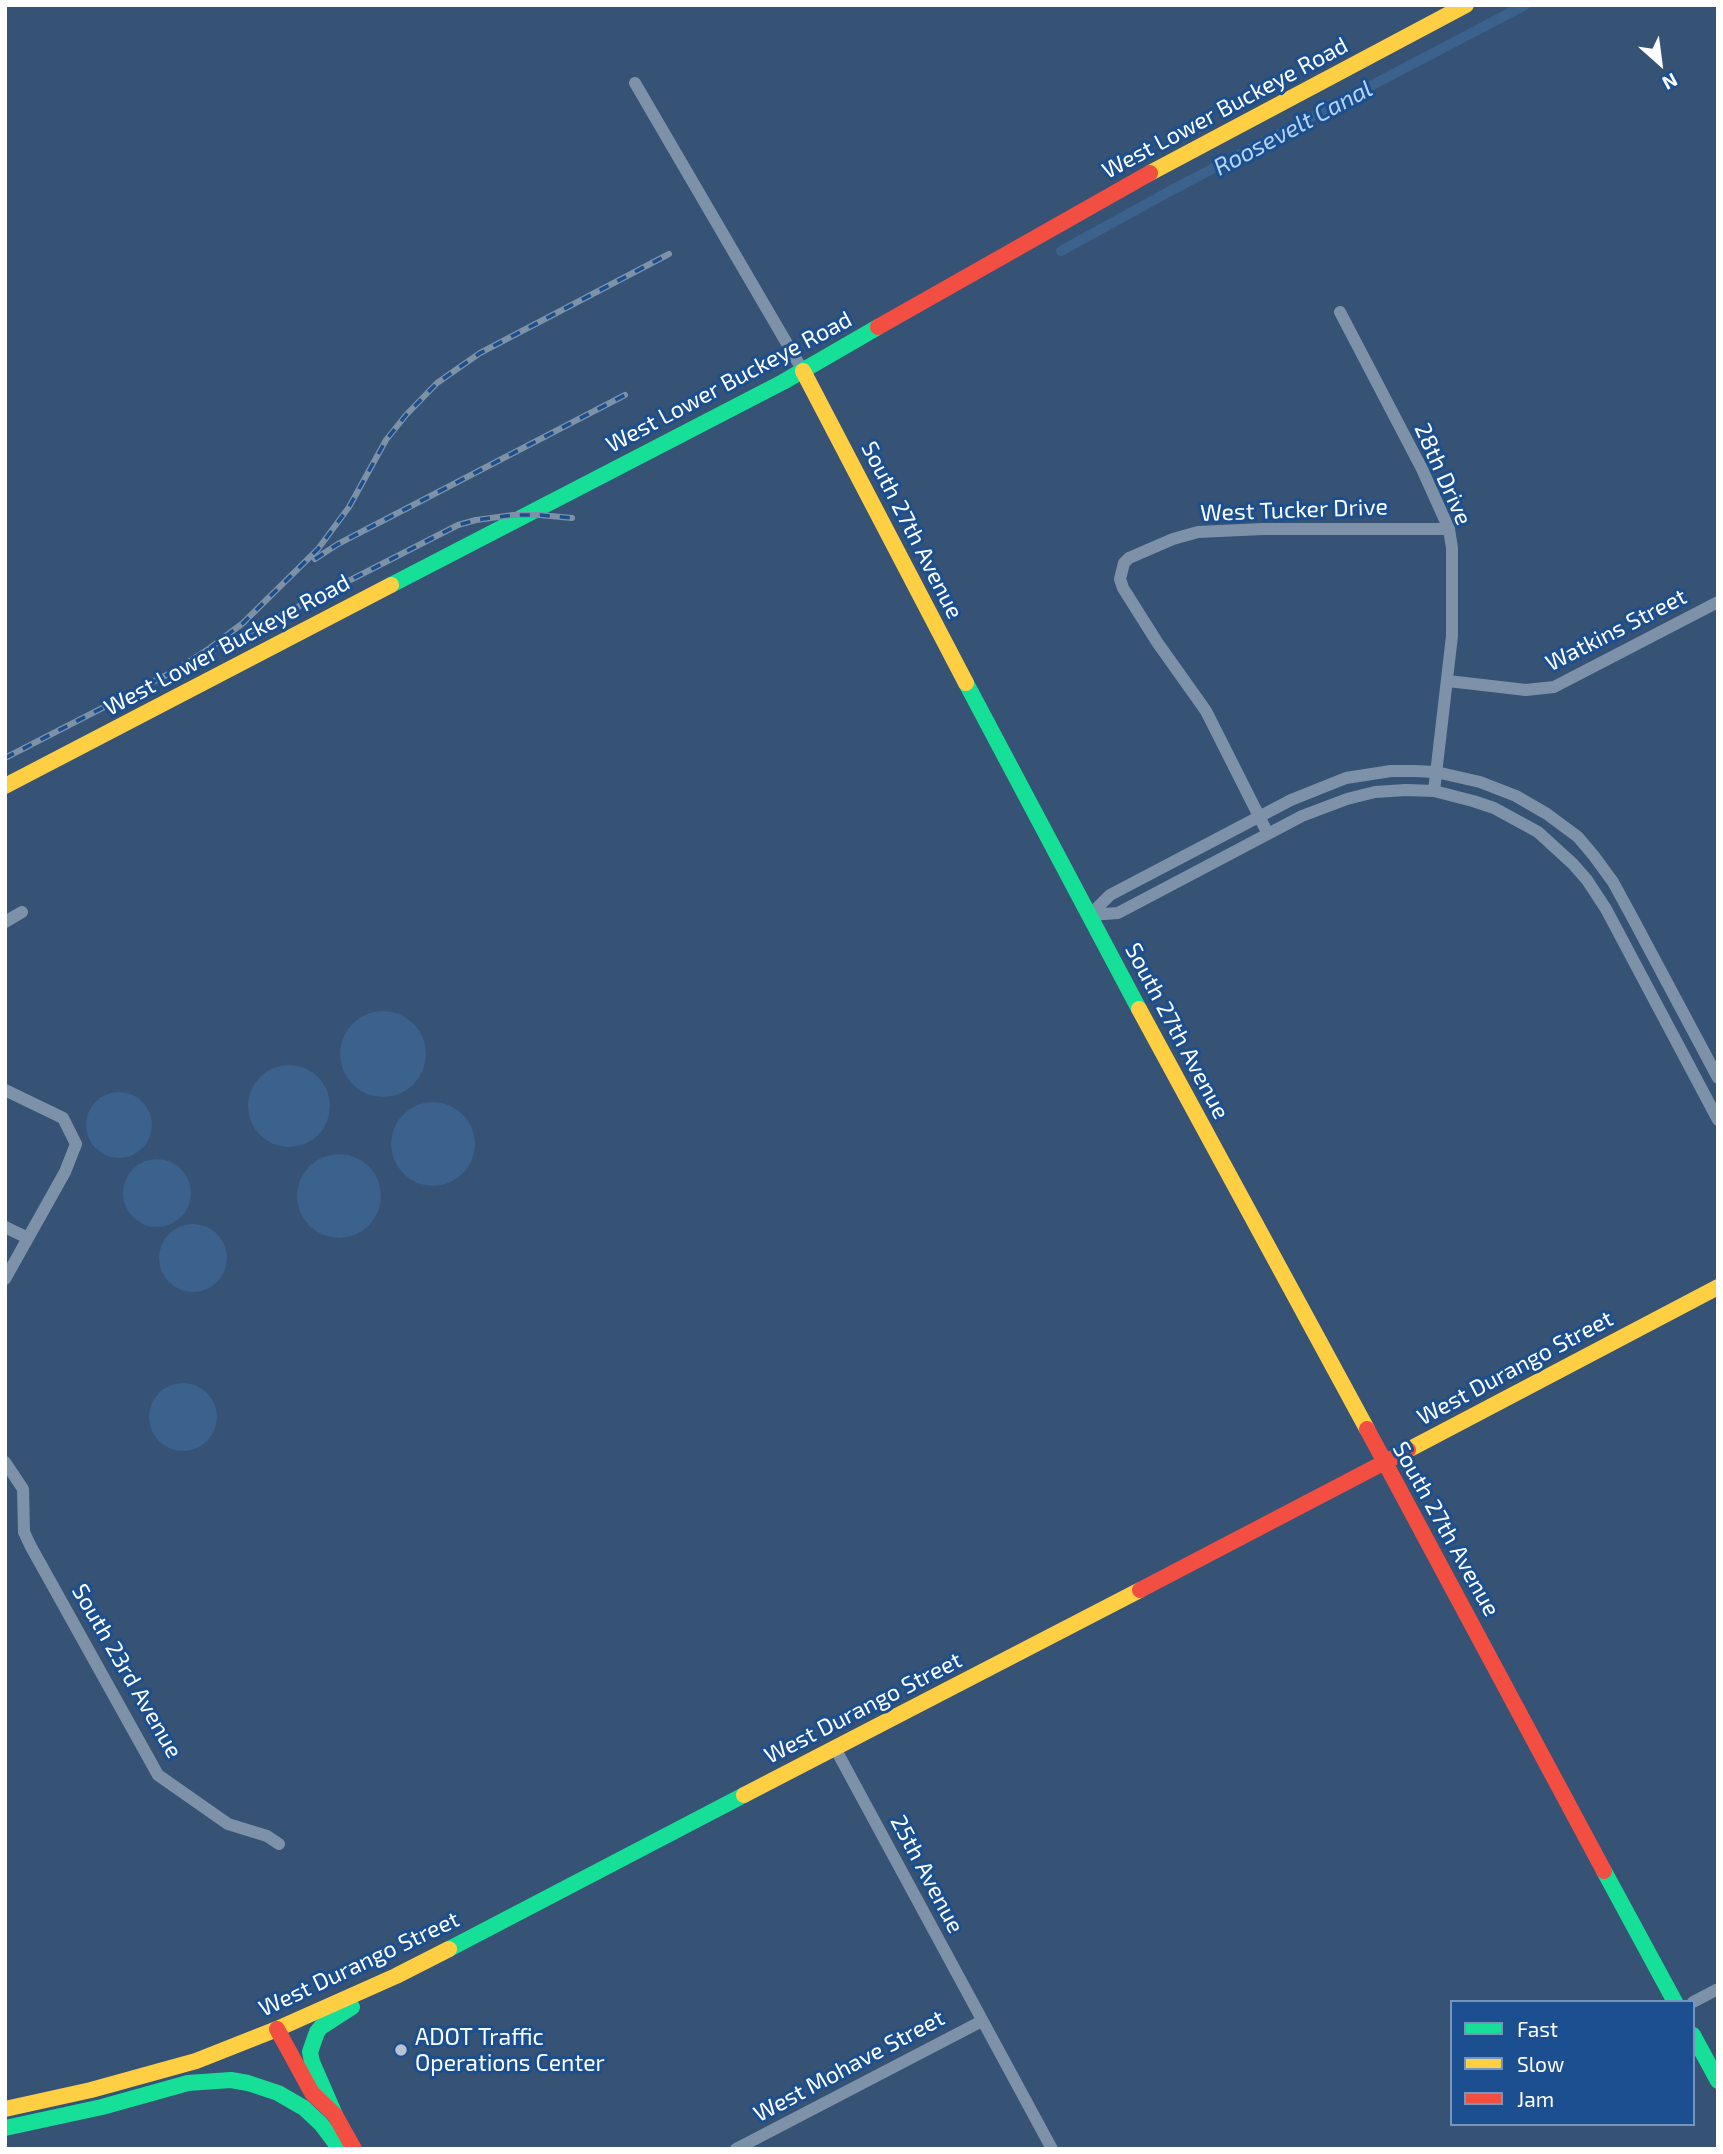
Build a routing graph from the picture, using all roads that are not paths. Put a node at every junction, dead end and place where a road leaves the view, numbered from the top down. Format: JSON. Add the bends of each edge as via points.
{"nodes":[{"id":1,"x":1466,"y":5,"type":"edge"},
{"id":2,"x":635,"y":83,"type":"dead end"},
{"id":3,"x":1340,"y":312,"type":"dead end"},
{"id":4,"x":803,"y":371,"type":"junction"},
{"id":5,"x":1449,"y":528,"type":"junction"},
{"id":6,"x":1718,"y":602,"type":"edge"},
{"id":7,"x":1448,"y":681,"type":"junction"},
{"id":8,"x":1436,"y":772,"type":"junction"},
{"id":9,"x":5,"y":786,"type":"edge"},
{"id":10,"x":1434,"y":792,"type":"junction"},
{"id":11,"x":1260,"y":816,"type":"junction"},
{"id":12,"x":1268,"y":834,"type":"junction"},
{"id":13,"x":22,"y":912,"type":"dead end"},
{"id":14,"x":1090,"y":915,"type":"junction"},
{"id":15,"x":5,"y":922,"type":"edge"},
{"id":16,"x":1718,"y":1078,"type":"edge"},
{"id":17,"x":5,"y":1090,"type":"edge"},
{"id":18,"x":1718,"y":1120,"type":"edge"},
{"id":19,"x":5,"y":1227,"type":"edge"},
{"id":20,"x":28,"y":1238,"type":"junction"},
{"id":21,"x":5,"y":1279,"type":"edge"},
{"id":22,"x":1718,"y":1287,"type":"edge"},
{"id":23,"x":5,"y":1462,"type":"edge"},
{"id":24,"x":1384,"y":1462,"type":"junction"},
{"id":25,"x":835,"y":1748,"type":"junction"},
{"id":26,"x":279,"y":1844,"type":"dead end"},
{"id":27,"x":396,"y":1976,"type":"junction"},
{"id":28,"x":1718,"y":1989,"type":"edge"},
{"id":29,"x":1674,"y":2000,"type":"edge"},
{"id":30,"x":1695,"y":2001,"type":"edge"},
{"id":31,"x":982,"y":2021,"type":"junction"},
{"id":32,"x":277,"y":2029,"type":"junction"},
{"id":33,"x":1695,"y":2039,"type":"edge"},
{"id":34,"x":1718,"y":2081,"type":"edge"},
{"id":35,"x":5,"y":2107,"type":"edge"},
{"id":36,"x":335,"y":2115,"type":"junction"},
{"id":37,"x":5,"y":2128,"type":"edge"},
{"id":38,"x":340,"y":2149,"type":"edge"},
{"id":39,"x":354,"y":2149,"type":"edge"},
{"id":40,"x":736,"y":2149,"type":"edge"},
{"id":41,"x":1052,"y":2149,"type":"edge"}],
"edges":[{"from":1,"to":4,"type":"main road","name":"West Lower Buckeye Road","via":[[1220,134]]},
{"from":2,"to":4,"type":"street","name":"South 27th Avenue"},
{"from":3,"to":5,"type":"street","name":"28th Drive"},
{"from":4,"to":9,"type":"main road","name":"West Lower Buckeye Road"},
{"from":4,"to":14,"type":"main road","name":"South 27th Avenue"},
{"from":5,"to":7,"type":"street","name":"28th Drive","via":[[1453,606]]},
{"from":5,"to":11,"type":"street","name":"West Tucker Drive","via":[[1198,532],[1129,558],[1124,564],[1123,588],[1206,711]]},
{"from":6,"to":7,"type":"street","name":"Watkins Street","via":[[1554,687],[1525,690]]},
{"from":7,"to":8,"type":"street","name":"28th Drive"},
{"from":8,"to":10,"type":"street","name":"28th Drive"},
{"from":8,"to":11,"type":"street","via":[[1391,771],[1346,778]]},
{"from":8,"to":16,"type":"street","via":[[1516,796],[1578,837],[1613,882]]},
{"from":10,"to":12,"type":"street","via":[[1375,792],[1347,799]]},
{"from":10,"to":18,"type":"street","via":[[1473,801],[1519,820],[1573,863],[1606,909]]},
{"from":11,"to":12,"type":"street","name":"West Tucker Drive"},
{"from":11,"to":14,"type":"street","via":[[1110,895]]},
{"from":12,"to":14,"type":"street","via":[[1118,913]]},
{"from":13,"to":15,"type":"street"},
{"from":14,"to":24,"type":"main road","name":"South 27th Avenue"},
{"from":17,"to":20,"type":"street","via":[[63,1118],[76,1144]]},
{"from":19,"to":20,"type":"street"},
{"from":20,"to":21,"type":"street"},
{"from":22,"to":24,"type":"main road","name":"West Durango Street"},
{"from":23,"to":26,"type":"street","name":"South 23rd Avenue","via":[[23,1489],[24,1532],[30,1545],[158,1775],[228,1824]]},
{"from":24,"to":25,"type":"main road","name":"West Durango Street"},
{"from":24,"to":29,"type":"main road","name":"South 27th Avenue"},
{"from":25,"to":27,"type":"main road","name":"West Durango Street"},
{"from":25,"to":31,"type":"street","name":"25th Avenue"},
{"from":27,"to":32,"type":"main road","name":"West Durango Street"},
{"from":27,"to":36,"type":"main road","via":[[317,2032],[310,2052],[312,2062]]},
{"from":28,"to":30,"type":"street"},
{"from":31,"to":40,"type":"street","name":"West Mohave Street"},
{"from":31,"to":41,"type":"street","name":"25th Avenue"},
{"from":32,"to":35,"type":"main road","name":"West Durango Street","via":[[196,2061],[91,2090]]},
{"from":32,"to":36,"type":"main road","via":[[312,2093]]},
{"from":33,"to":34,"type":"main road"},
{"from":36,"to":39,"type":"main road"},
{"from":37,"to":38,"type":"main road","via":[[188,2083],[231,2080],[278,2093],[304,2108]]}]}
